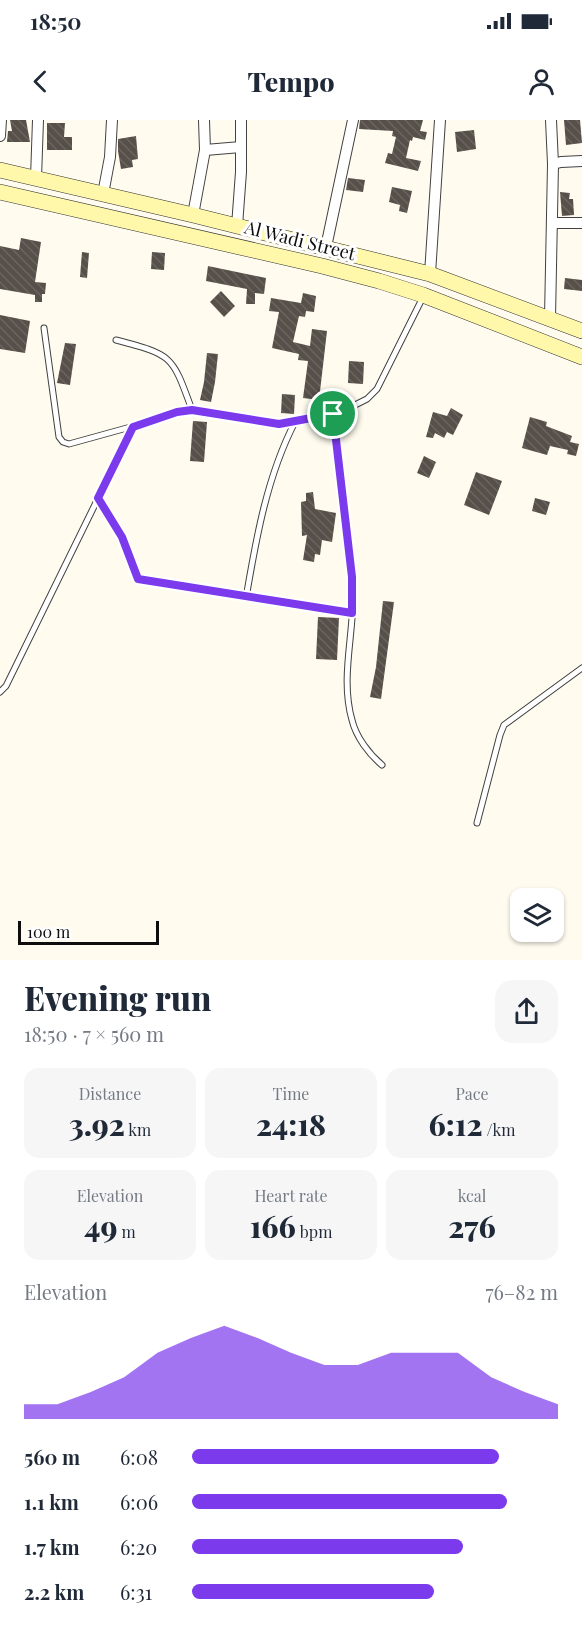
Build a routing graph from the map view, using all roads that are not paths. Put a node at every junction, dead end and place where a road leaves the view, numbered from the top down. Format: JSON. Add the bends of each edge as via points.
{"nodes":[{"id":1,"x":1,"y":120,"type":"edge"},
{"id":2,"x":38,"y":120,"type":"edge"},
{"id":3,"x":112,"y":120,"type":"edge"},
{"id":4,"x":204,"y":120,"type":"edge"},
{"id":5,"x":241,"y":120,"type":"edge"},
{"id":6,"x":352,"y":120,"type":"edge"},
{"id":7,"x":440,"y":120,"type":"edge"},
{"id":8,"x":551,"y":120,"type":"edge"},
{"id":9,"x":0,"y":136,"type":"edge"},
{"id":10,"x":241,"y":147,"type":"junction"},
{"id":11,"x":205,"y":150,"type":"junction"},
{"id":12,"x":582,"y":161,"type":"edge"},
{"id":13,"x":554,"y":164,"type":"junction"},
{"id":14,"x":0,"y":170,"type":"edge"},
{"id":15,"x":36,"y":178,"type":"junction"},
{"id":16,"x":0,"y":192,"type":"edge"},
{"id":17,"x":103,"y":194,"type":"junction"},
{"id":18,"x":193,"y":215,"type":"junction"},
{"id":19,"x":553,"y":223,"type":"junction"},
{"id":20,"x":582,"y":223,"type":"edge"},
{"id":21,"x":237,"y":226,"type":"junction"},
{"id":22,"x":326,"y":247,"type":"junction"},
{"id":23,"x":430,"y":274,"type":"junction"},
{"id":24,"x":423,"y":295,"type":"junction"},
{"id":25,"x":550,"y":318,"type":"junction"},
{"id":26,"x":44,"y":328,"type":"dead end"},
{"id":27,"x":582,"y":331,"type":"edge"},
{"id":28,"x":116,"y":340,"type":"dead end"},
{"id":29,"x":582,"y":357,"type":"edge"},
{"id":30,"x":192,"y":410,"type":"junction"},
{"id":31,"x":333,"y":414,"type":"junction"},
{"id":32,"x":295,"y":422,"type":"junction"},
{"id":33,"x":133,"y":427,"type":"junction"},
{"id":34,"x":98,"y":498,"type":"junction"},
{"id":35,"x":246,"y":598,"type":"junction"},
{"id":36,"x":352,"y":613,"type":"junction"},
{"id":37,"x":582,"y":668,"type":"edge"},
{"id":38,"x":0,"y":692,"type":"edge"},
{"id":39,"x":382,"y":765,"type":"dead end"},
{"id":40,"x":477,"y":823,"type":"dead end"}],
"edges":[{"from":1,"to":9,"type":"street"},
{"from":2,"to":15,"type":"street"},
{"from":3,"to":17,"type":"street"},
{"from":4,"to":11,"type":"street"},
{"from":5,"to":10,"type":"street"},
{"from":6,"to":22,"type":"street"},
{"from":7,"to":23,"type":"street"},
{"from":8,"to":13,"type":"street"},
{"from":10,"to":11,"type":"street"},
{"from":10,"to":21,"type":"street"},
{"from":11,"to":18,"type":"street"},
{"from":12,"to":13,"type":"street"},
{"from":13,"to":19,"type":"street"},
{"from":14,"to":15,"type":"main road","name":"Al Wadi Street"},
{"from":15,"to":17,"type":"main road","name":"Al Wadi Street"},
{"from":16,"to":24,"type":"main road","name":"Al Wadi Street","via":[[322,266]]},
{"from":17,"to":18,"type":"main road","name":"Al Wadi Street"},
{"from":18,"to":21,"type":"main road","name":"Al Wadi Street"},
{"from":19,"to":20,"type":"street"},
{"from":19,"to":25,"type":"street"},
{"from":21,"to":22,"type":"main road","name":"Al Wadi Street"},
{"from":22,"to":23,"type":"main road","name":"Al Wadi Street"},
{"from":23,"to":25,"type":"main road","name":"Al Wadi Street"},
{"from":24,"to":29,"type":"main road","name":"Al Wadi Street"},
{"from":24,"to":31,"type":"lane","via":[[377,389],[367,399]]},
{"from":25,"to":27,"type":"main road","name":"Al Wadi Street"},
{"from":26,"to":33,"type":"lane","via":[[59,437],[63,442],[74,444]]},
{"from":28,"to":30,"type":"lane","via":[[164,356],[179,373]]},
{"from":30,"to":32,"type":"lane","via":[[261,422]]},
{"from":30,"to":33,"type":"lane"},
{"from":31,"to":32,"type":"lane"},
{"from":31,"to":36,"type":"lane","via":[[352,577]]},
{"from":32,"to":35,"type":"lane","via":[[266,500]]},
{"from":33,"to":34,"type":"lane"},
{"from":34,"to":35,"type":"lane","via":[[122,537],[138,579]]},
{"from":34,"to":38,"type":"lane"},
{"from":35,"to":36,"type":"lane"},
{"from":36,"to":39,"type":"lane","via":[[347,675],[351,718],[364,745]]},
{"from":37,"to":40,"type":"lane","via":[[504,725]]}]}
